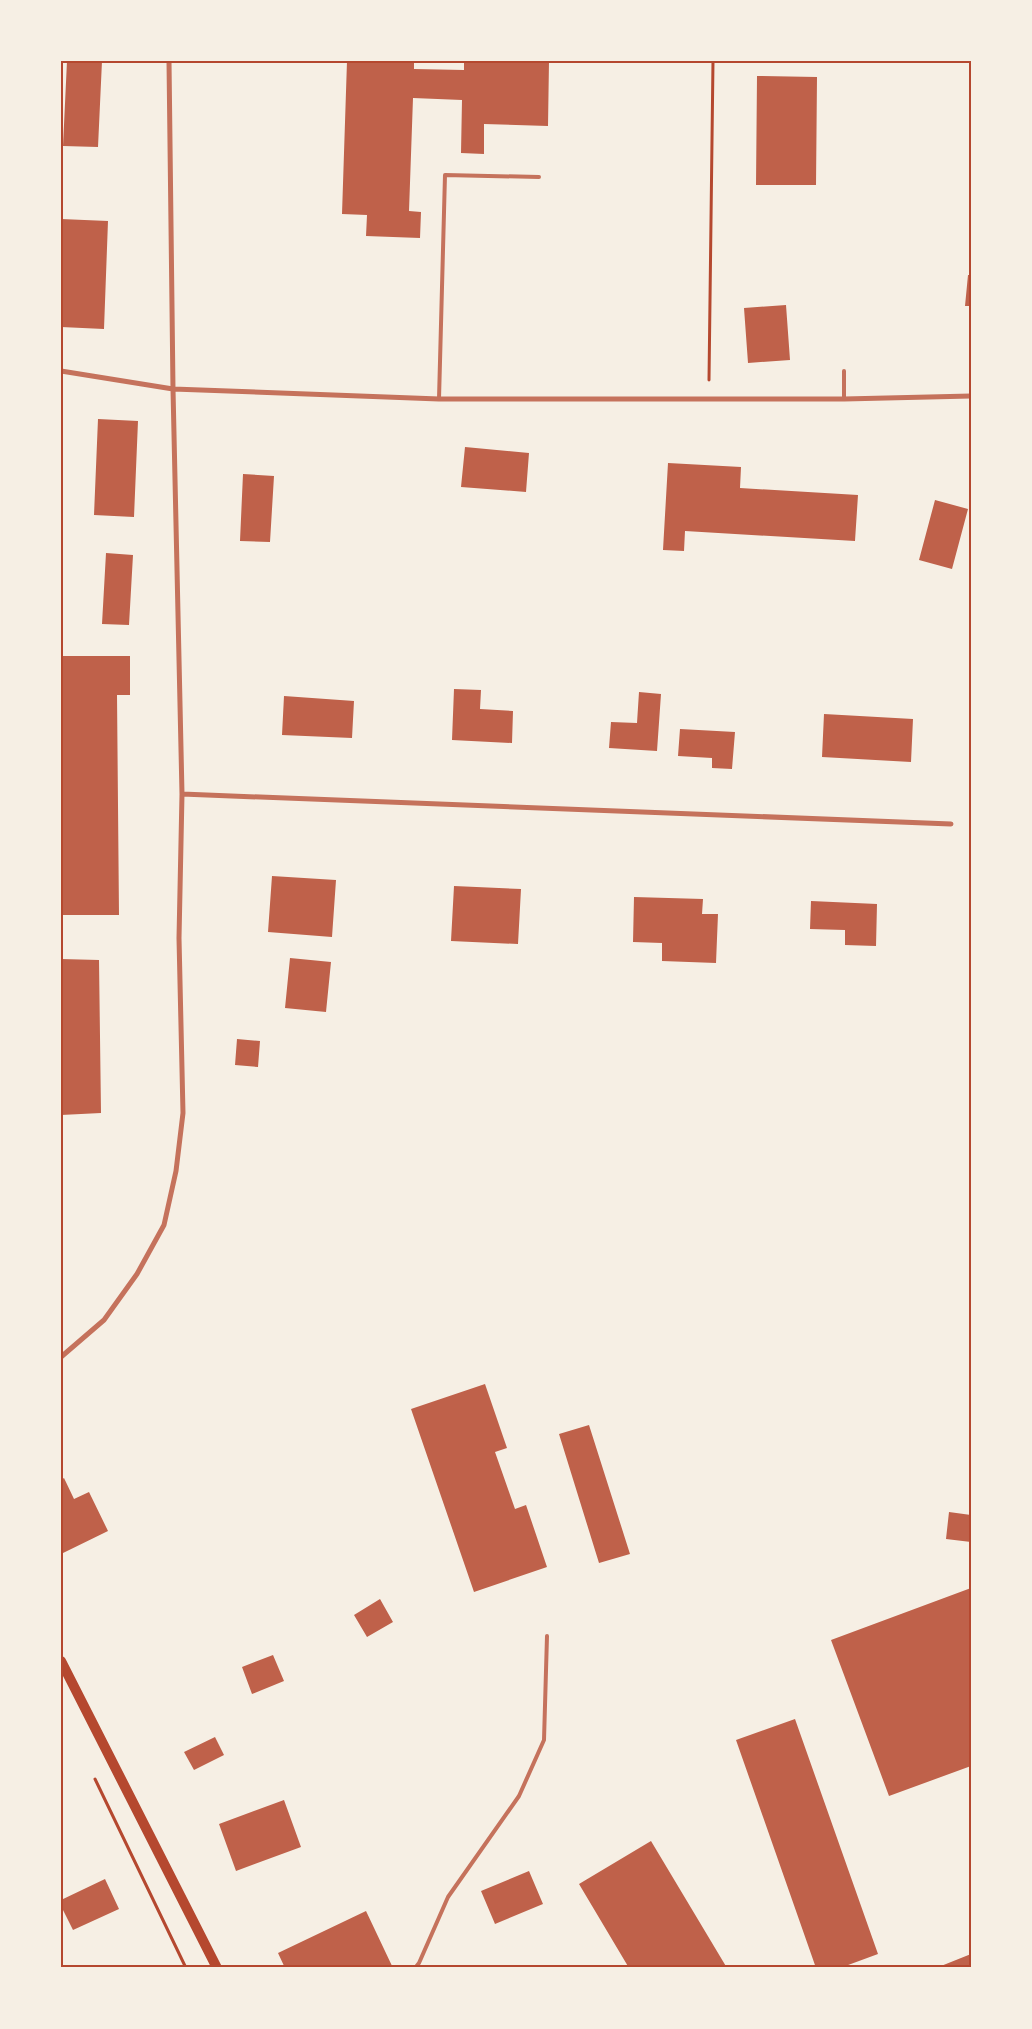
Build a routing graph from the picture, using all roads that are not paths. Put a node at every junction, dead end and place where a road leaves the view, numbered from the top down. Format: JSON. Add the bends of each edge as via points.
{"nodes":[{"id":1,"x":169,"y":61,"type":"edge"},
{"id":2,"x":539,"y":177,"type":"dead end"},
{"id":3,"x":61,"y":371,"type":"edge"},
{"id":4,"x":844,"y":371,"type":"dead end"},
{"id":5,"x":173,"y":389,"type":"junction"},
{"id":6,"x":971,"y":396,"type":"edge"},
{"id":7,"x":439,"y":399,"type":"junction"},
{"id":8,"x":844,"y":399,"type":"junction"},
{"id":9,"x":182,"y":794,"type":"junction"},
{"id":10,"x":951,"y":824,"type":"dead end"},
{"id":11,"x":61,"y":1357,"type":"edge"},
{"id":12,"x":547,"y":1636,"type":"dead end"},
{"id":13,"x":61,"y":1661,"type":"edge"},
{"id":14,"x":217,"y":1968,"type":"edge"},
{"id":15,"x":415,"y":1968,"type":"edge"}],
"edges":[{"from":1,"to":5,"type":"street"},
{"from":2,"to":7,"type":"lane","via":[[445,175]]},
{"from":3,"to":5,"type":"street"},
{"from":4,"to":8,"type":"lane"},
{"from":5,"to":7,"type":"street"},
{"from":5,"to":9,"type":"street"},
{"from":6,"to":8,"type":"street"},
{"from":7,"to":8,"type":"street"},
{"from":9,"to":10,"type":"street"},
{"from":9,"to":11,"type":"street","via":[[179,938],[183,1113],[176,1171],[164,1225],[137,1274],[104,1320]]},
{"from":12,"to":15,"type":"lane","via":[[544,1740],[520,1796],[448,1897]]},
{"from":13,"to":14,"type":"main road"}]}
